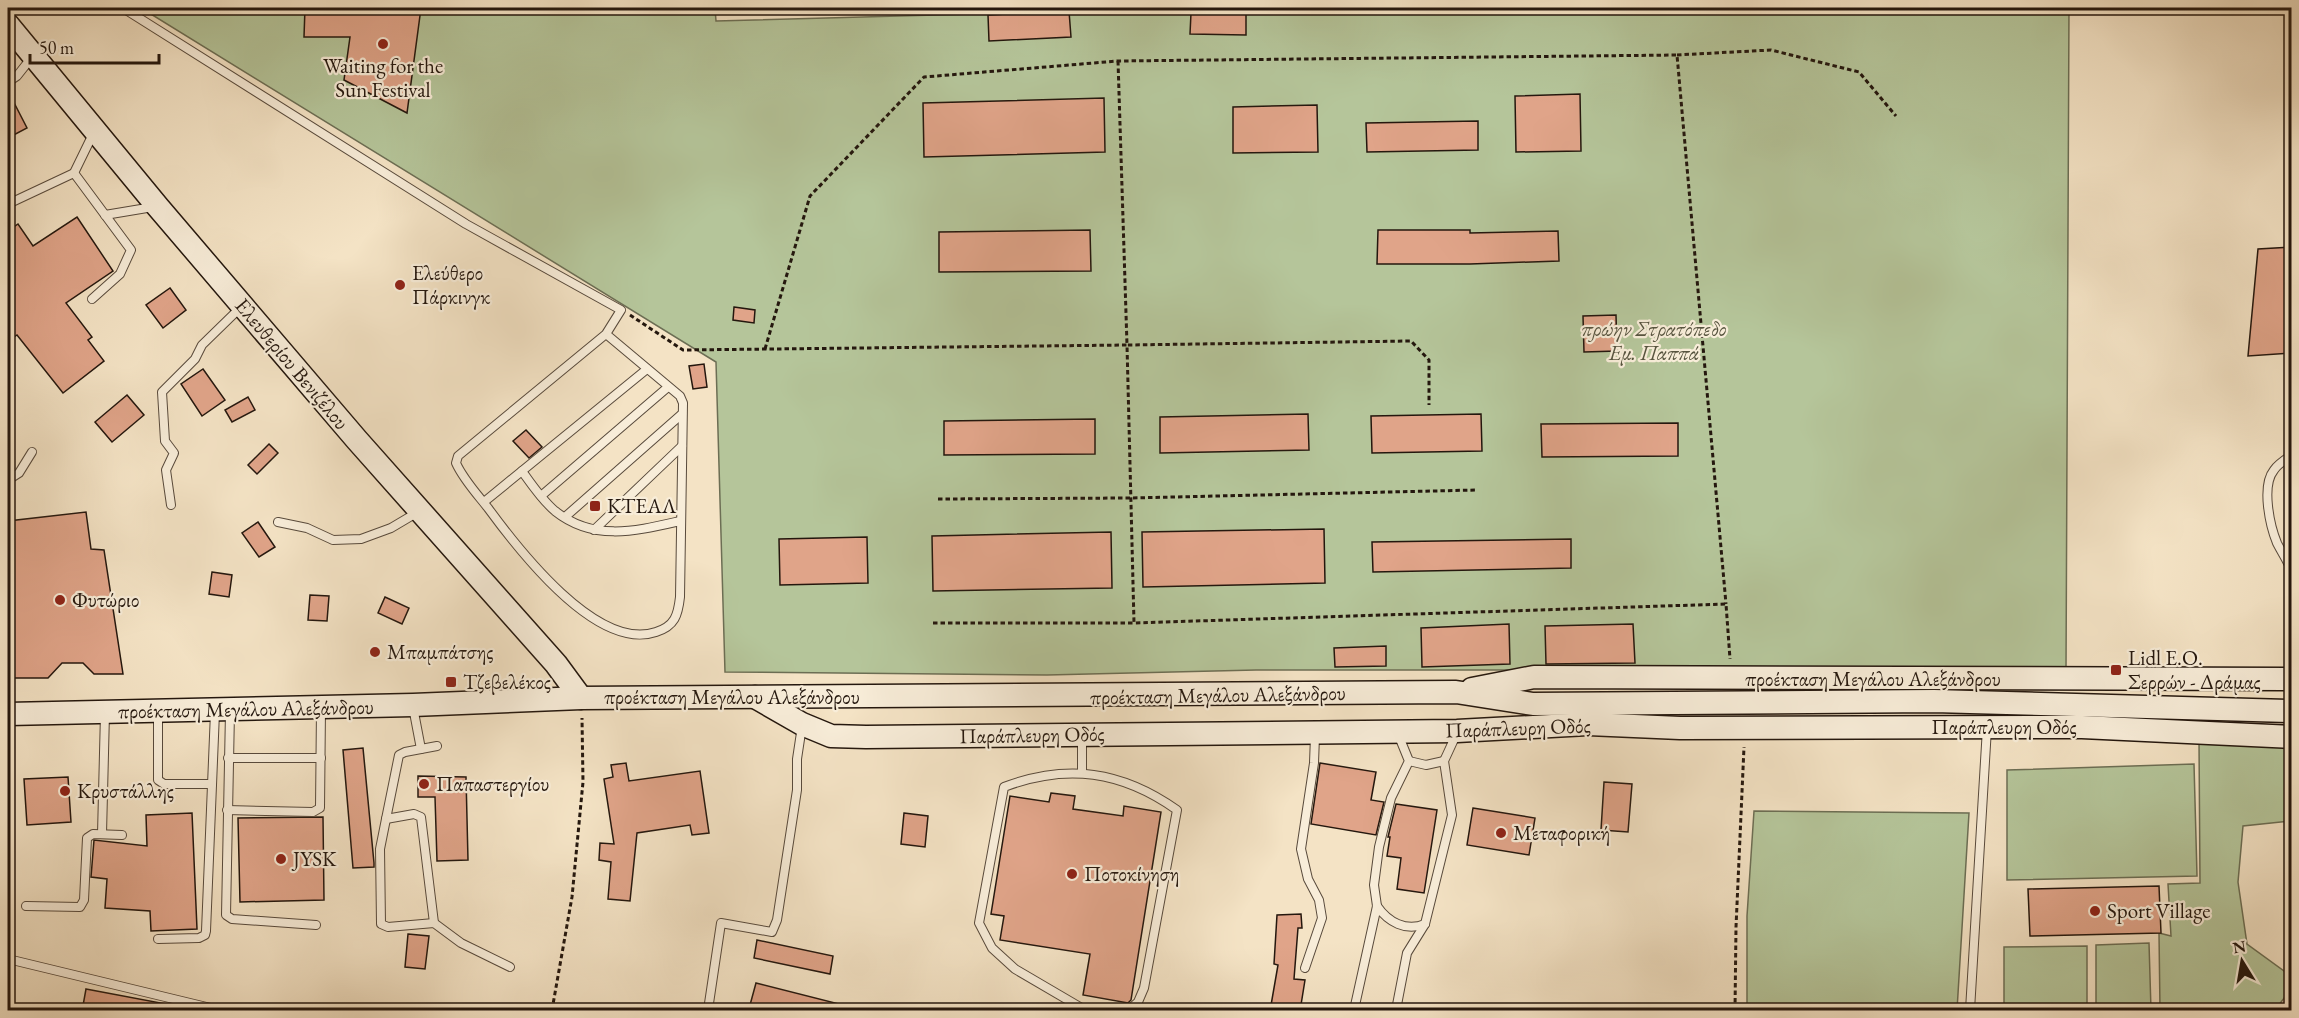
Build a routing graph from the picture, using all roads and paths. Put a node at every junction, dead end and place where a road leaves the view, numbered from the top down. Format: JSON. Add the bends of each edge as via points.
{"nodes":[{"id":1,"x":123,"y":8,"type":"edge"},
{"id":2,"x":8,"y":25,"type":"edge"},
{"id":3,"x":1677,"y":55,"type":"junction"},
{"id":4,"x":33,"y":56,"type":"junction"},
{"id":5,"x":1118,"y":61,"type":"junction"},
{"id":6,"x":8,"y":82,"type":"edge"},
{"id":7,"x":1896,"y":116,"type":"dead end"},
{"id":8,"x":95,"y":129,"type":"junction"},
{"id":9,"x":75,"y":173,"type":"junction"},
{"id":10,"x":8,"y":204,"type":"edge"},
{"id":11,"x":158,"y":207,"type":"junction"},
{"id":12,"x":105,"y":215,"type":"junction"},
{"id":13,"x":92,"y":299,"type":"dead end"},
{"id":14,"x":243,"y":306,"type":"junction"},
{"id":15,"x":621,"y":310,"type":"junction"},
{"id":16,"x":606,"y":334,"type":"junction"},
{"id":17,"x":1127,"y":345,"type":"junction"},
{"id":18,"x":765,"y":349,"type":"junction"},
{"id":19,"x":647,"y":369,"type":"junction"},
{"id":20,"x":668,"y":387,"type":"junction"},
{"id":21,"x":1429,"y":405,"type":"dead end"},
{"id":22,"x":682,"y":414,"type":"junction"},
{"id":23,"x":682,"y":446,"type":"junction"},
{"id":24,"x":32,"y":452,"type":"dead end"},
{"id":25,"x":2292,"y":455,"type":"edge"},
{"id":26,"x":522,"y":471,"type":"junction"},
{"id":27,"x":8,"y":480,"type":"edge"},
{"id":28,"x":1476,"y":490,"type":"dead end"},
{"id":29,"x":541,"y":496,"type":"junction"},
{"id":30,"x":1131,"y":498,"type":"junction"},
{"id":31,"x":938,"y":500,"type":"dead end"},
{"id":32,"x":484,"y":502,"type":"junction"},
{"id":33,"x":171,"y":505,"type":"dead end"},
{"id":34,"x":419,"y":511,"type":"junction"},
{"id":35,"x":565,"y":518,"type":"junction"},
{"id":36,"x":680,"y":521,"type":"junction"},
{"id":37,"x":278,"y":522,"type":"dead end"},
{"id":38,"x":594,"y":530,"type":"junction"},
{"id":39,"x":2292,"y":572,"type":"edge"},
{"id":40,"x":1726,"y":604,"type":"junction"},
{"id":41,"x":933,"y":623,"type":"dead end"},
{"id":42,"x":1134,"y":623,"type":"junction"},
{"id":43,"x":1731,"y":679,"type":"junction"},
{"id":44,"x":2292,"y":679,"type":"edge"},
{"id":45,"x":1456,"y":692,"type":"junction"},
{"id":46,"x":754,"y":697,"type":"junction"},
{"id":47,"x":581,"y":698,"type":"junction"},
{"id":48,"x":1715,"y":702,"type":"junction"},
{"id":49,"x":413,"y":705,"type":"junction"},
{"id":50,"x":321,"y":707,"type":"junction"},
{"id":51,"x":223,"y":710,"type":"junction"},
{"id":52,"x":2265,"y":710,"type":"junction"},
{"id":53,"x":158,"y":711,"type":"junction"},
{"id":54,"x":2292,"y":711,"type":"edge"},
{"id":55,"x":105,"y":712,"type":"junction"},
{"id":56,"x":8,"y":714,"type":"edge"},
{"id":57,"x":2292,"y":716,"type":"edge"},
{"id":58,"x":802,"y":724,"type":"junction"},
{"id":59,"x":1588,"y":724,"type":"junction"},
{"id":60,"x":1745,"y":727,"type":"junction"},
{"id":61,"x":1987,"y":727,"type":"junction"},
{"id":62,"x":1397,"y":730,"type":"junction"},
{"id":63,"x":1457,"y":731,"type":"junction"},
{"id":64,"x":1315,"y":732,"type":"junction"},
{"id":65,"x":1082,"y":733,"type":"junction"},
{"id":66,"x":2292,"y":737,"type":"edge"},
{"id":67,"x":437,"y":746,"type":"dead end"},
{"id":68,"x":421,"y":749,"type":"junction"},
{"id":69,"x":228,"y":758,"type":"junction"},
{"id":70,"x":321,"y":758,"type":"junction"},
{"id":71,"x":1409,"y":761,"type":"junction"},
{"id":72,"x":1444,"y":761,"type":"junction"},
{"id":73,"x":1082,"y":773,"type":"junction"},
{"id":74,"x":212,"y":784,"type":"junction"},
{"id":75,"x":227,"y":810,"type":"junction"},
{"id":76,"x":386,"y":819,"type":"junction"},
{"id":77,"x":102,"y":834,"type":"junction"},
{"id":78,"x":122,"y":835,"type":"dead end"},
{"id":79,"x":26,"y":906,"type":"dead end"},
{"id":80,"x":1377,"y":906,"type":"junction"},
{"id":81,"x":434,"y":922,"type":"junction"},
{"id":82,"x":1425,"y":924,"type":"junction"},
{"id":83,"x":316,"y":925,"type":"dead end"},
{"id":84,"x":158,"y":939,"type":"dead end"},
{"id":85,"x":8,"y":959,"type":"edge"},
{"id":86,"x":510,"y":967,"type":"dead end"},
{"id":87,"x":1305,"y":968,"type":"dead end"},
{"id":88,"x":219,"y":1011,"type":"edge"},
{"id":89,"x":552,"y":1011,"type":"edge"},
{"id":90,"x":708,"y":1011,"type":"edge"},
{"id":91,"x":1085,"y":1011,"type":"edge"},
{"id":92,"x":1130,"y":1011,"type":"edge"},
{"id":93,"x":1354,"y":1011,"type":"edge"},
{"id":94,"x":1396,"y":1011,"type":"edge"},
{"id":95,"x":1735,"y":1011,"type":"edge"},
{"id":96,"x":1970,"y":1011,"type":"edge"}],
"edges":[{"from":1,"to":15,"type":"lane","via":[[466,224]]},
{"from":2,"to":4,"type":"main road","name":"Ελευθερίου Βενιζέλου"},
{"from":3,"to":5,"type":"path"},
{"from":3,"to":7,"type":"path","via":[[1771,50],[1859,72]]},
{"from":3,"to":40,"type":"path"},
{"from":4,"to":6,"type":"lane","via":[[18,76]]},
{"from":4,"to":8,"type":"main road","name":"Ελευθερίου Βενιζέλου"},
{"from":5,"to":17,"type":"path"},
{"from":5,"to":18,"type":"path","via":[[924,77],[810,196]]},
{"from":8,"to":9,"type":"lane"},
{"from":8,"to":11,"type":"main road","name":"Ελευθερίου Βενιζέλου"},
{"from":9,"to":10,"type":"lane"},
{"from":9,"to":12,"type":"lane"},
{"from":11,"to":12,"type":"lane"},
{"from":11,"to":14,"type":"main road","name":"Ελευθερίου Βενιζέλου"},
{"from":12,"to":13,"type":"lane","via":[[131,250],[120,274]]},
{"from":14,"to":33,"type":"lane","via":[[202,345],[195,358],[162,392],[165,441],[174,453],[166,470]]},
{"from":14,"to":34,"type":"main road","name":"Ελευθερίου Βενιζέλου"},
{"from":15,"to":16,"type":"lane"},
{"from":15,"to":18,"type":"path","via":[[683,350]]},
{"from":16,"to":19,"type":"lane"},
{"from":16,"to":32,"type":"lane","via":[[458,456],[457,466]]},
{"from":17,"to":18,"type":"path"},
{"from":17,"to":21,"type":"path","via":[[1411,340],[1429,360]]},
{"from":17,"to":30,"type":"path"},
{"from":19,"to":20,"type":"lane"},
{"from":19,"to":26,"type":"lane"},
{"from":20,"to":22,"type":"lane","via":[[681,398]]},
{"from":20,"to":29,"type":"lane"},
{"from":22,"to":23,"type":"lane"},
{"from":22,"to":35,"type":"lane"},
{"from":23,"to":36,"type":"lane"},
{"from":23,"to":38,"type":"lane"},
{"from":24,"to":27,"type":"lane","via":[[19,473]]},
{"from":25,"to":39,"type":"lane","via":[[2272,471],[2268,487],[2272,529]]},
{"from":26,"to":29,"type":"lane"},
{"from":26,"to":32,"type":"lane"},
{"from":28,"to":30,"type":"path"},
{"from":29,"to":35,"type":"lane"},
{"from":30,"to":31,"type":"path"},
{"from":30,"to":42,"type":"path"},
{"from":32,"to":36,"type":"lane","via":[[552,585],[620,632],[646,636],[664,630],[677,616]]},
{"from":34,"to":37,"type":"lane","via":[[391,528],[361,539],[333,540],[307,528]]},
{"from":34,"to":47,"type":"main road","name":"Ελευθερίου Βενιζέλου","via":[[556,664]]},
{"from":35,"to":38,"type":"lane"},
{"from":36,"to":38,"type":"lane","via":[[621,533]]},
{"from":40,"to":42,"type":"path"},
{"from":40,"to":43,"type":"path"},
{"from":41,"to":42,"type":"path"},
{"from":43,"to":44,"type":"main road","name":"προέκταση Μεγάλου Αλεξάνδρου"},
{"from":43,"to":45,"type":"main road","name":"προέκταση Μεγάλου Αλεξάνδρου","via":[[1534,677]]},
{"from":45,"to":46,"type":"main road","name":"προέκταση Μεγάλου Αλεξάνδρου"},
{"from":45,"to":48,"type":"main road","name":"προέκταση Μεγάλου Αλεξάνδρου","via":[[1533,704]]},
{"from":46,"to":47,"type":"main road","name":"προέκταση Μεγάλου Αλεξάνδρου"},
{"from":46,"to":58,"type":"main road","name":"Παράπλευρη Οδός"},
{"from":47,"to":49,"type":"main road","name":"προέκταση Μεγάλου Αλεξάνδρου"},
{"from":47,"to":89,"type":"path","via":[[583,782],[573,897]]},
{"from":48,"to":52,"type":"main road","name":"προέκταση Μεγάλου Αλεξάνδρου","via":[[1981,702]]},
{"from":48,"to":59,"type":"main road"},
{"from":49,"to":50,"type":"main road","name":"προέκταση Μεγάλου Αλεξάνδρου"},
{"from":49,"to":68,"type":"lane"},
{"from":50,"to":51,"type":"main road","name":"προέκταση Μεγάλου Αλεξάνδρου"},
{"from":50,"to":70,"type":"lane"},
{"from":51,"to":53,"type":"main road","name":"προέκταση Μεγάλου Αλεξάνδρου"},
{"from":51,"to":69,"type":"lane"},
{"from":51,"to":74,"type":"lane"},
{"from":52,"to":54,"type":"main road","name":"προέκταση Μεγάλου Αλεξάνδρου"},
{"from":52,"to":57,"type":"main road"},
{"from":53,"to":55,"type":"main road","name":"προέκταση Μεγάλου Αλεξάνδρου"},
{"from":53,"to":74,"type":"lane","via":[[158,780],[164,784]]},
{"from":55,"to":56,"type":"main road","name":"προέκταση Μεγάλου Αλεξάνδρου"},
{"from":55,"to":77,"type":"lane"},
{"from":58,"to":65,"type":"main road","name":"Παράπλευρη Οδός","via":[[831,736]]},
{"from":58,"to":90,"type":"lane","via":[[797,790],[777,920],[772,932],[721,922]]},
{"from":59,"to":60,"type":"main road","name":"Παράπλευρη Οδός"},
{"from":59,"to":63,"type":"main road","name":"Παράπλευρη Οδός"},
{"from":60,"to":61,"type":"main road","name":"Παράπλευρη Οδός"},
{"from":60,"to":95,"type":"path"},
{"from":61,"to":66,"type":"main road","name":"Παράπλευρη Οδός","via":[[2082,727]]},
{"from":61,"to":96,"type":"lane"},
{"from":62,"to":63,"type":"main road","name":"Παράπλευρη Οδός"},
{"from":62,"to":64,"type":"main road","name":"Παράπλευρη Οδός"},
{"from":62,"to":71,"type":"lane"},
{"from":63,"to":72,"type":"lane"},
{"from":64,"to":65,"type":"main road","name":"Παράπλευρη Οδός"},
{"from":64,"to":87,"type":"lane","via":[[1300,849],[1323,918]]},
{"from":65,"to":73,"type":"lane"},
{"from":67,"to":68,"type":"lane"},
{"from":68,"to":76,"type":"lane","via":[[399,754]]},
{"from":69,"to":70,"type":"lane"},
{"from":69,"to":75,"type":"lane"},
{"from":70,"to":75,"type":"lane","via":[[321,804],[317,811]]},
{"from":71,"to":72,"type":"lane","via":[[1426,765]]},
{"from":71,"to":80,"type":"lane","via":[[1391,798],[1379,847],[1374,885]]},
{"from":72,"to":82,"type":"lane","via":[[1452,815]]},
{"from":73,"to":91,"type":"lane","via":[[1042,776],[1004,787],[979,923],[992,948],[1015,969]]},
{"from":73,"to":92,"type":"lane","via":[[1142,788],[1177,810],[1144,988]]},
{"from":74,"to":84,"type":"lane","via":[[205,935]]},
{"from":75,"to":83,"type":"lane","via":[[226,915],[232,919]]},
{"from":76,"to":81,"type":"lane","via":[[414,814],[421,817]]},
{"from":76,"to":81,"type":"lane","via":[[380,849],[381,924],[388,927]]},
{"from":77,"to":78,"type":"lane"},
{"from":77,"to":79,"type":"lane","via":[[90,835],[85,842],[83,904],[76,908]]},
{"from":80,"to":82,"type":"lane","via":[[1398,924]]},
{"from":80,"to":93,"type":"lane"},
{"from":81,"to":86,"type":"lane","via":[[461,943]]},
{"from":82,"to":94,"type":"lane","via":[[1407,953]]},
{"from":85,"to":88,"type":"lane"}]}
